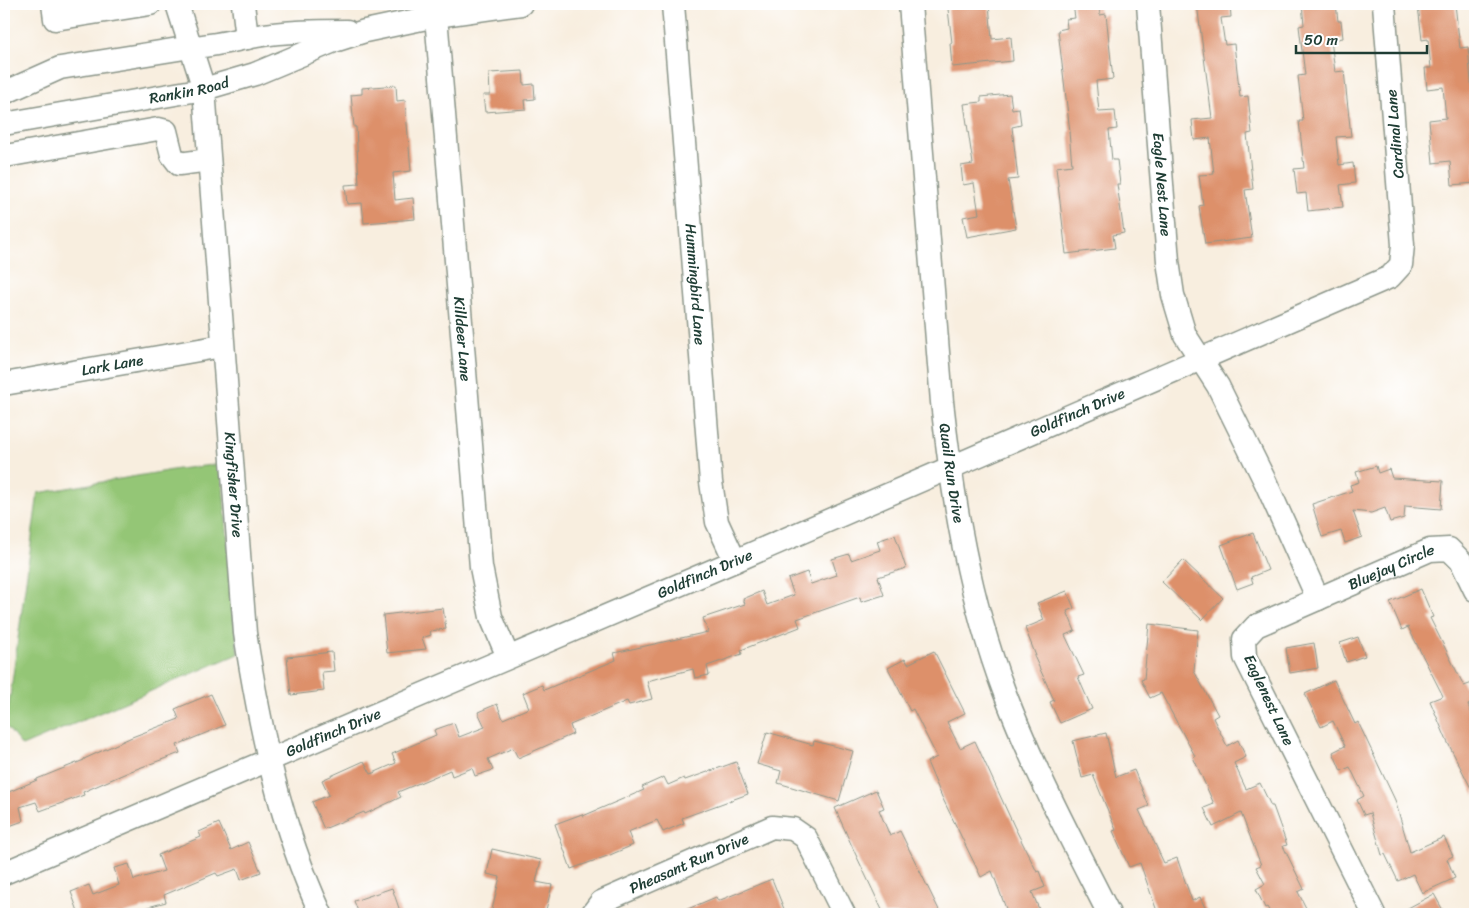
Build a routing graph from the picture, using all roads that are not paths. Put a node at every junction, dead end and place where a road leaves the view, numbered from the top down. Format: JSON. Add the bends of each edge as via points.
{"nodes":[{"id":1,"x":54,"y":4,"type":"edge"},
{"id":2,"x":150,"y":4,"type":"edge"},
{"id":3,"x":177,"y":4,"type":"edge"},
{"id":4,"x":243,"y":4,"type":"edge"},
{"id":5,"x":521,"y":4,"type":"edge"},
{"id":6,"x":673,"y":4,"type":"edge"},
{"id":7,"x":910,"y":4,"type":"edge"},
{"id":8,"x":1148,"y":4,"type":"edge"},
{"id":9,"x":1384,"y":4,"type":"edge"},
{"id":10,"x":436,"y":16,"type":"junction"},
{"id":11,"x":365,"y":30,"type":"junction"},
{"id":12,"x":247,"y":38,"type":"junction"},
{"id":13,"x":191,"y":47,"type":"junction"},
{"id":14,"x":204,"y":89,"type":"junction"},
{"id":15,"x":4,"y":93,"type":"edge"},
{"id":16,"x":70,"y":112,"type":"junction"},
{"id":17,"x":4,"y":124,"type":"edge"},
{"id":18,"x":74,"y":144,"type":"junction"},
{"id":19,"x":4,"y":155,"type":"edge"},
{"id":20,"x":209,"y":160,"type":"junction"},
{"id":21,"x":1401,"y":265,"type":"joint"},
{"id":22,"x":222,"y":346,"type":"junction"},
{"id":23,"x":1200,"y":360,"type":"junction"},
{"id":24,"x":4,"y":384,"type":"edge"},
{"id":25,"x":949,"y":467,"type":"junction"},
{"id":26,"x":734,"y":561,"type":"junction"},
{"id":27,"x":1475,"y":590,"type":"edge"},
{"id":28,"x":1318,"y":599,"type":"junction"},
{"id":29,"x":508,"y":657,"type":"junction"},
{"id":30,"x":269,"y":760,"type":"junction"},
{"id":31,"x":4,"y":874,"type":"edge"},
{"id":32,"x":321,"y":914,"type":"edge"},
{"id":33,"x":592,"y":914,"type":"edge"},
{"id":34,"x":844,"y":914,"type":"edge"},
{"id":35,"x":1109,"y":914,"type":"edge"},
{"id":36,"x":1374,"y":914,"type":"edge"}],
"edges":[{"from":1,"to":2,"type":"street","via":[[56,19]]},
{"from":3,"to":13,"type":"street","name":"Kingfisher Drive"},
{"from":4,"to":12,"type":"street"},
{"from":5,"to":10,"type":"street","name":"Rankin Road"},
{"from":6,"to":26,"type":"street","name":"Hummingbird Lane","via":[[711,482],[716,522]]},
{"from":7,"to":25,"type":"street","name":"Quail Run Drive"},
{"from":8,"to":23,"type":"street","name":"Eagle Nest Lane","via":[[1173,295],[1185,335]]},
{"from":9,"to":21,"type":"street","name":"Cardinal Lane","via":[[1403,245]]},
{"from":10,"to":11,"type":"street","name":"Rankin Road"},
{"from":10,"to":29,"type":"street","name":"Killdeer Lane","via":[[481,567],[492,617]]},
{"from":11,"to":12,"type":"street","name":"Rankin Road","via":[[309,31]]},
{"from":11,"to":14,"type":"street","name":"Rankin Road","via":[[255,74]]},
{"from":12,"to":13,"type":"street","name":"Rankin Road"},
{"from":13,"to":14,"type":"street","name":"Kingfisher Drive"},
{"from":13,"to":15,"type":"street","name":"Rankin Road","via":[[60,68]]},
{"from":14,"to":16,"type":"street","name":"Rankin Road"},
{"from":14,"to":20,"type":"street","name":"Kingfisher Drive"},
{"from":16,"to":17,"type":"street","name":"Rankin Road"},
{"from":16,"to":18,"type":"street"},
{"from":18,"to":19,"type":"street"},
{"from":18,"to":20,"type":"street","via":[[158,129],[166,131],[172,155],[179,164]]},
{"from":20,"to":22,"type":"street","name":"Kingfisher Drive"},
{"from":21,"to":23,"type":"street","name":"Goldfinch Drive","via":[[1390,278]]},
{"from":22,"to":24,"type":"street","name":"Lark Lane"},
{"from":22,"to":30,"type":"street","name":"Kingfisher Drive","via":[[245,633]]},
{"from":23,"to":25,"type":"street","name":"Goldfinch Drive"},
{"from":23,"to":28,"type":"street","via":[[1218,386]]},
{"from":25,"to":26,"type":"street","name":"Goldfinch Drive"},
{"from":25,"to":35,"type":"street","name":"Quail Run Drive","via":[[980,618],[1004,691],[1041,779]]},
{"from":26,"to":29,"type":"street","name":"Goldfinch Drive"},
{"from":27,"to":28,"type":"street","name":"Bluejay Circle","via":[[1461,561],[1449,549],[1430,550]]},
{"from":28,"to":36,"type":"street","name":"Eaglenest Lane","via":[[1256,626],[1244,639],[1245,657]]},
{"from":29,"to":30,"type":"street","name":"Goldfinch Drive"},
{"from":30,"to":31,"type":"street","name":"Goldfinch Drive"},
{"from":30,"to":32,"type":"street","name":"Kingfisher Drive","via":[[288,827]]},
{"from":33,"to":34,"type":"street","name":"Pheasant Run Drive","via":[[601,902],[772,827],[793,829],[806,838]]}]}
